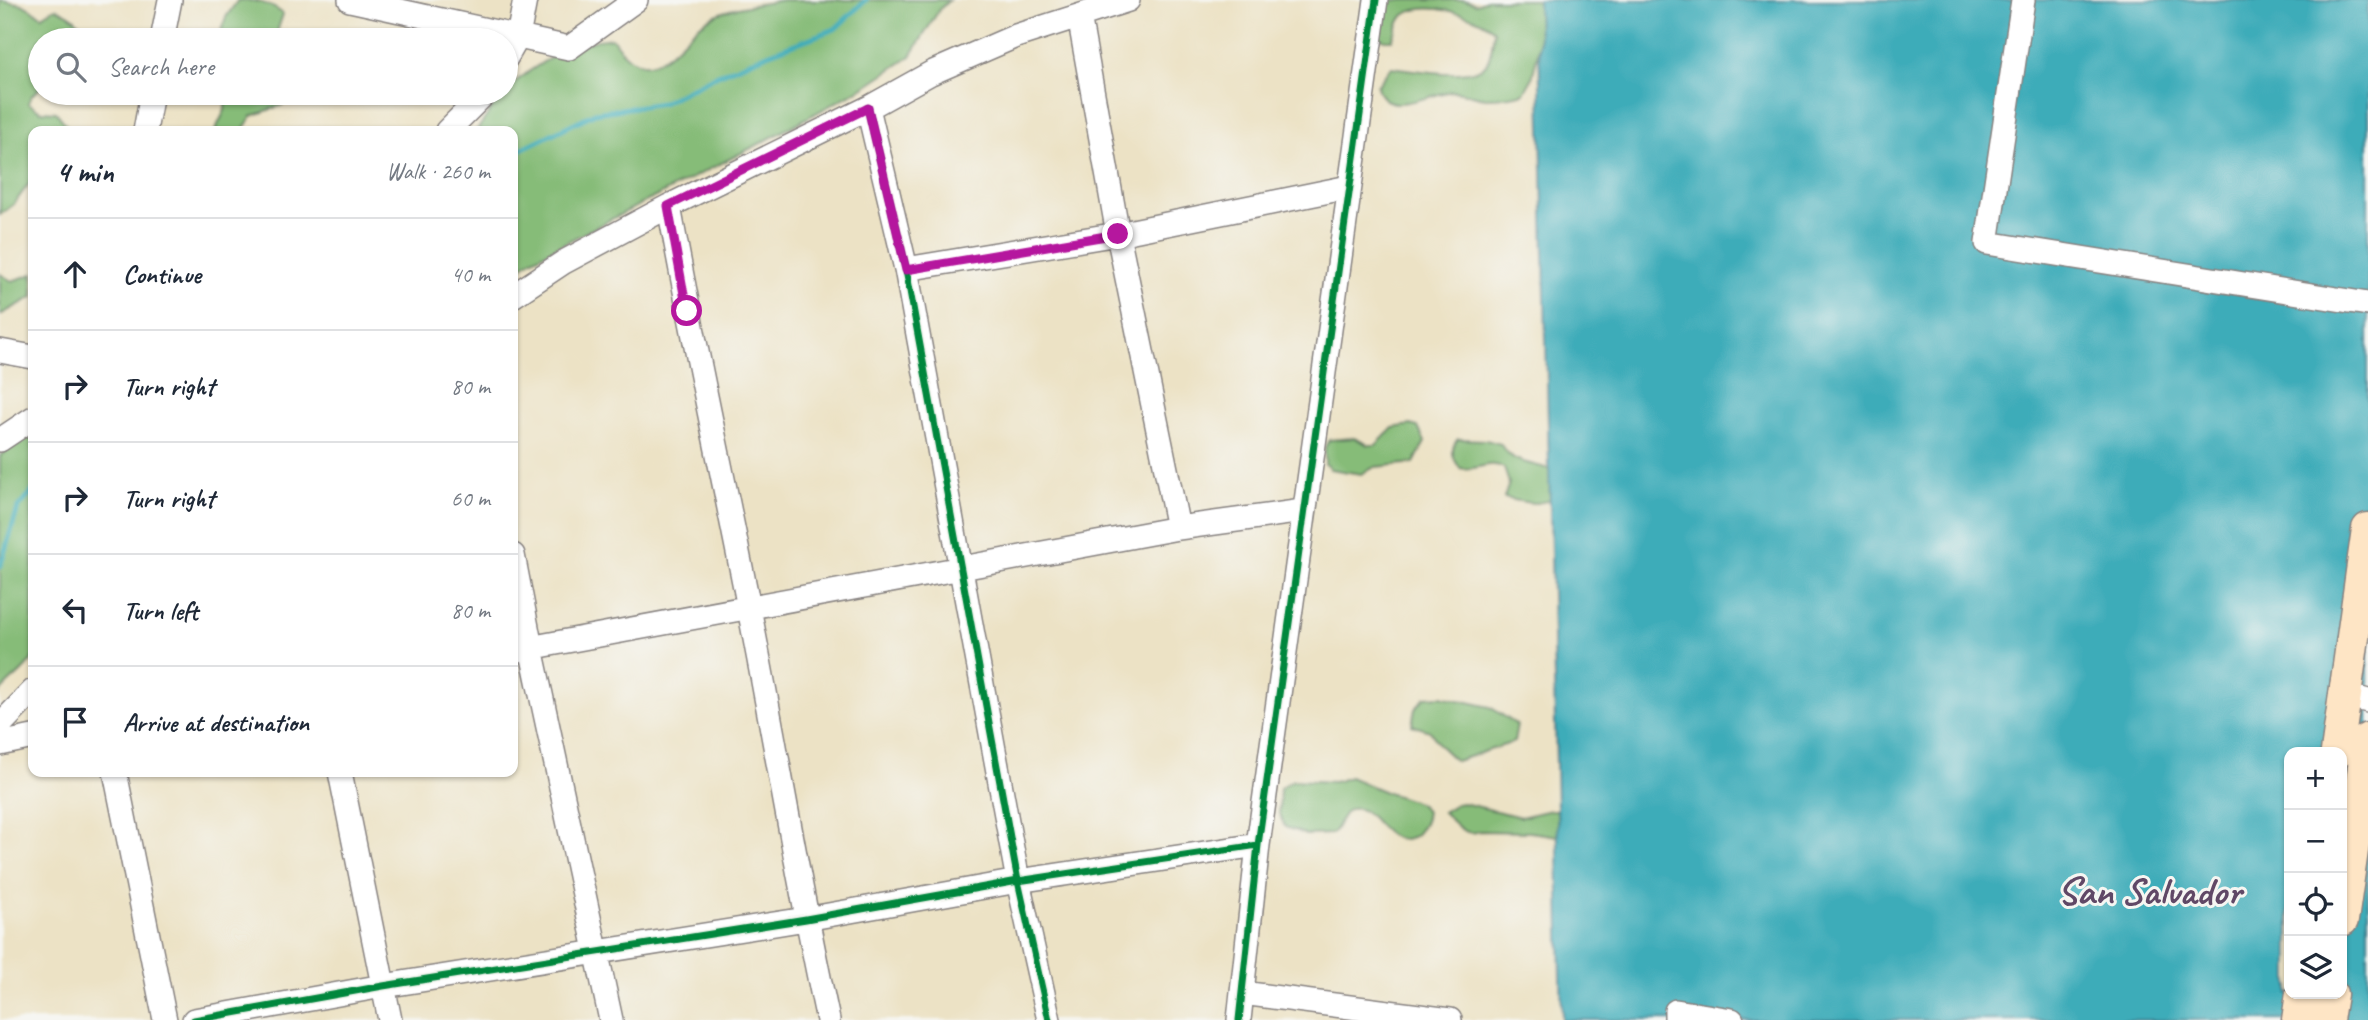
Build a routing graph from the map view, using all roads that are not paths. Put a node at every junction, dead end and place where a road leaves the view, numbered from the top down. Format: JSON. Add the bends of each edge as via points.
{"nodes":[{"id":1,"x":170,"y":0,"type":"edge"},
{"id":2,"x":350,"y":0,"type":"edge"},
{"id":3,"x":525,"y":0,"type":"edge"},
{"id":4,"x":636,"y":0,"type":"edge"},
{"id":5,"x":1128,"y":0,"type":"edge"},
{"id":6,"x":1376,"y":0,"type":"edge"},
{"id":7,"x":2023,"y":0,"type":"edge"},
{"id":8,"x":1079,"y":16,"type":"junction"},
{"id":9,"x":164,"y":28,"type":"edge"},
{"id":10,"x":477,"y":28,"type":"edge"},
{"id":11,"x":518,"y":37,"type":"joint"},
{"id":12,"x":150,"y":105,"type":"edge"},
{"id":13,"x":473,"y":105,"type":"edge"},
{"id":14,"x":868,"y":108,"type":"junction"},
{"id":15,"x":146,"y":126,"type":"edge"},
{"id":16,"x":452,"y":126,"type":"edge"},
{"id":17,"x":1349,"y":187,"type":"junction"},
{"id":18,"x":668,"y":206,"type":"junction"},
{"id":19,"x":1118,"y":234,"type":"junction"},
{"id":20,"x":906,"y":270,"type":"junction"},
{"id":21,"x":518,"y":293,"type":"edge"},
{"id":22,"x":2368,"y":304,"type":"edge"},
{"id":23,"x":0,"y":351,"type":"edge"},
{"id":24,"x":28,"y":355,"type":"edge"},
{"id":25,"x":28,"y":421,"type":"edge"},
{"id":26,"x":0,"y":440,"type":"edge"},
{"id":27,"x":1303,"y":511,"type":"junction"},
{"id":28,"x":1178,"y":528,"type":"junction"},
{"id":29,"x":2368,"y":529,"type":"edge"},
{"id":30,"x":962,"y":567,"type":"junction"},
{"id":31,"x":518,"y":608,"type":"edge"},
{"id":32,"x":749,"y":608,"type":"junction"},
{"id":33,"x":522,"y":650,"type":"edge"},
{"id":34,"x":28,"y":696,"type":"edge"},
{"id":35,"x":2356,"y":698,"type":"edge"},
{"id":36,"x":0,"y":725,"type":"edge"},
{"id":37,"x":28,"y":738,"type":"edge"},
{"id":38,"x":2368,"y":739,"type":"edge"},
{"id":39,"x":0,"y":744,"type":"edge"},
{"id":40,"x":2339,"y":747,"type":"edge"},
{"id":41,"x":116,"y":777,"type":"edge"},
{"id":42,"x":341,"y":777,"type":"edge"},
{"id":43,"x":1258,"y":845,"type":"junction"},
{"id":44,"x":1018,"y":881,"type":"junction"},
{"id":45,"x":2347,"y":885,"type":"edge"},
{"id":46,"x":806,"y":919,"type":"junction"},
{"id":47,"x":597,"y":952,"type":"junction"},
{"id":48,"x":383,"y":986,"type":"junction"},
{"id":49,"x":1242,"y":993,"type":"junction"},
{"id":50,"x":2301,"y":999,"type":"edge"},
{"id":51,"x":2330,"y":999,"type":"edge"},
{"id":52,"x":1676,"y":1015,"type":"edge"},
{"id":53,"x":165,"y":1020,"type":"edge"},
{"id":54,"x":194,"y":1020,"type":"edge"},
{"id":55,"x":390,"y":1020,"type":"edge"},
{"id":56,"x":611,"y":1020,"type":"edge"},
{"id":57,"x":828,"y":1020,"type":"edge"},
{"id":58,"x":1049,"y":1020,"type":"edge"},
{"id":59,"x":1239,"y":1020,"type":"edge"},
{"id":60,"x":1450,"y":1020,"type":"edge"},
{"id":61,"x":1732,"y":1020,"type":"edge"},
{"id":62,"x":2298,"y":1020,"type":"edge"},
{"id":63,"x":2327,"y":1020,"type":"edge"}],
"edges":[{"from":1,"to":9,"type":"street"},
{"from":2,"to":10,"type":"street"},
{"from":3,"to":11,"type":"street"},
{"from":4,"to":11,"type":"street","via":[[569,48]]},
{"from":5,"to":8,"type":"street"},
{"from":6,"to":17,"type":"street"},
{"from":7,"to":22,"type":"street","via":[[1987,243]]},
{"from":8,"to":14,"type":"street","via":[[1016,36],[931,73]]},
{"from":8,"to":19,"type":"street"},
{"from":12,"to":15,"type":"street"},
{"from":13,"to":16,"type":"street"},
{"from":14,"to":18,"type":"street"},
{"from":14,"to":20,"type":"street"},
{"from":17,"to":19,"type":"street"},
{"from":17,"to":27,"type":"street"},
{"from":18,"to":21,"type":"street","via":[[564,262]]},
{"from":18,"to":32,"type":"street"},
{"from":19,"to":20,"type":"street"},
{"from":19,"to":28,"type":"street"},
{"from":20,"to":30,"type":"street"},
{"from":23,"to":24,"type":"street"},
{"from":25,"to":26,"type":"street"},
{"from":27,"to":28,"type":"street"},
{"from":27,"to":43,"type":"street"},
{"from":28,"to":30,"type":"street"},
{"from":29,"to":35,"type":"street"},
{"from":30,"to":32,"type":"street"},
{"from":30,"to":44,"type":"street"},
{"from":31,"to":33,"type":"street"},
{"from":32,"to":33,"type":"street"},
{"from":32,"to":46,"type":"street"},
{"from":33,"to":47,"type":"street"},
{"from":34,"to":36,"type":"street"},
{"from":35,"to":40,"type":"street"},
{"from":37,"to":39,"type":"street"},
{"from":38,"to":45,"type":"street"},
{"from":41,"to":53,"type":"street"},
{"from":42,"to":48,"type":"street"},
{"from":43,"to":44,"type":"street"},
{"from":43,"to":49,"type":"street"},
{"from":44,"to":46,"type":"street"},
{"from":44,"to":58,"type":"street"},
{"from":46,"to":47,"type":"street"},
{"from":46,"to":57,"type":"street"},
{"from":47,"to":48,"type":"street"},
{"from":47,"to":56,"type":"street"},
{"from":48,"to":54,"type":"street"},
{"from":48,"to":55,"type":"street"},
{"from":49,"to":59,"type":"street"},
{"from":49,"to":60,"type":"street"},
{"from":50,"to":62,"type":"street"},
{"from":51,"to":63,"type":"street"},
{"from":52,"to":61,"type":"street"}]}
